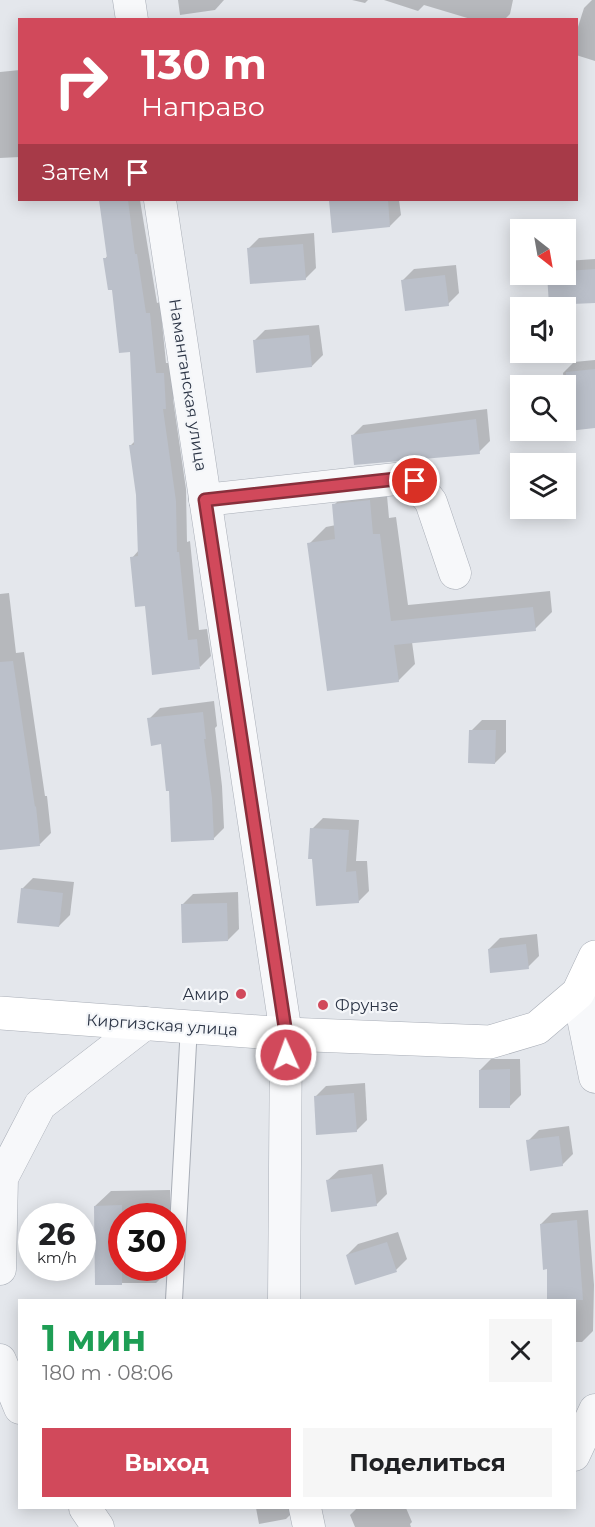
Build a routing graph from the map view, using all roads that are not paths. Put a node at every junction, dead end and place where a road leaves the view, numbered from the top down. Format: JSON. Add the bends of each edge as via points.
{"nodes":[{"id":1,"x":129,"y":0,"type":"edge"},
{"id":2,"x":132,"y":18,"type":"edge"},
{"id":3,"x":160,"y":201,"type":"edge"},
{"id":4,"x":205,"y":500,"type":"junction"},
{"id":5,"x":455,"y":573,"type":"dead end"},
{"id":6,"x":595,"y":957,"type":"edge"},
{"id":7,"x":578,"y":993,"type":"junction"},
{"id":8,"x":0,"y":1013,"type":"edge"},
{"id":9,"x":146,"y":1023,"type":"junction"},
{"id":10,"x":189,"y":1026,"type":"junction"},
{"id":11,"x":286,"y":1034,"type":"junction"},
{"id":12,"x":595,"y":1077,"type":"edge"},
{"id":13,"x":0,"y":1269,"type":"edge"},
{"id":14,"x":174,"y":1299,"type":"edge"},
{"id":15,"x":285,"y":1299,"type":"edge"},
{"id":16,"x":0,"y":1360,"type":"edge"},
{"id":17,"x":18,"y":1403,"type":"edge"},
{"id":18,"x":595,"y":1410,"type":"edge"},
{"id":19,"x":576,"y":1451,"type":"edge"},
{"id":20,"x":86,"y":1509,"type":"edge"},
{"id":21,"x":305,"y":1509,"type":"edge"},
{"id":22,"x":98,"y":1527,"type":"edge"},
{"id":23,"x":309,"y":1527,"type":"edge"}],
"edges":[{"from":1,"to":2,"type":"street"},
{"from":3,"to":4,"type":"street","name":"Наманганская улица"},
{"from":4,"to":5,"type":"street","via":[[396,479],[415,481],[431,502]]},
{"from":4,"to":11,"type":"street","name":"Наманганская улица"},
{"from":6,"to":7,"type":"street"},
{"from":7,"to":11,"type":"street","name":"Киргизская улица","via":[[537,1028],[490,1042]]},
{"from":7,"to":12,"type":"street"},
{"from":8,"to":9,"type":"street","name":"Киргизская улица"},
{"from":9,"to":10,"type":"street","name":"Киргизская улица"},
{"from":9,"to":13,"type":"street","via":[[40,1105],[2,1178]]},
{"from":10,"to":11,"type":"street","name":"Киргизская улица"},
{"from":10,"to":14,"type":"lane"},
{"from":11,"to":15,"type":"street","name":"Наманганская улица"},
{"from":16,"to":17,"type":"street"},
{"from":18,"to":19,"type":"street"},
{"from":20,"to":22,"type":"street"},
{"from":21,"to":23,"type":"street"}]}
